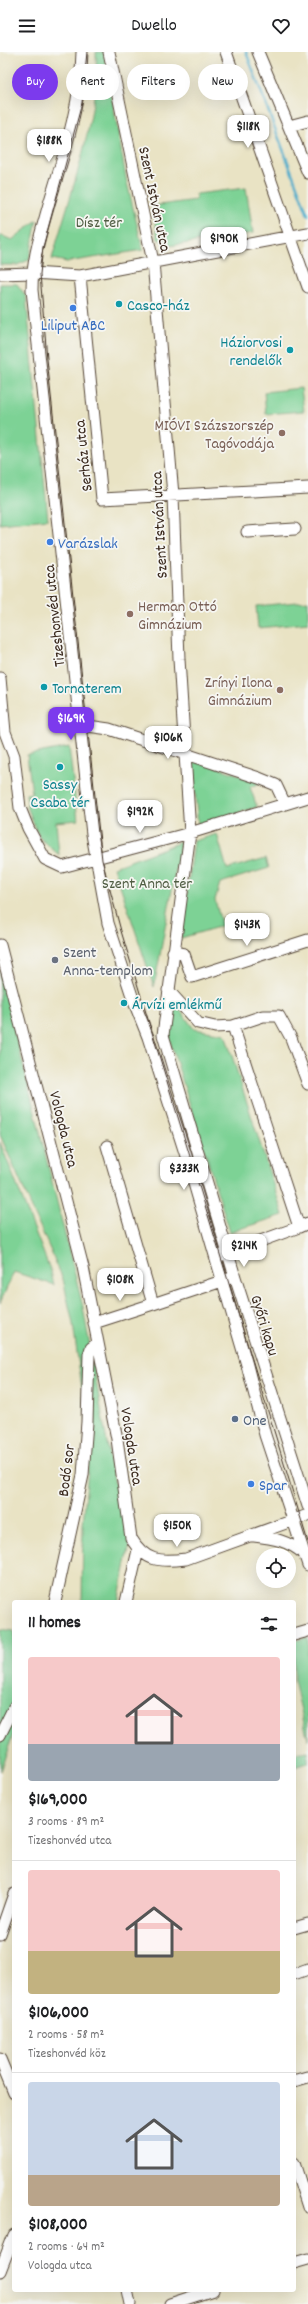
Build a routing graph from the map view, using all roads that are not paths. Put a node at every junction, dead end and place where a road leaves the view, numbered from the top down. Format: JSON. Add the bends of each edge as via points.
{"nodes":[{"id":1,"x":82,"y":52,"type":"edge"},
{"id":2,"x":109,"y":52,"type":"edge"},
{"id":3,"x":226,"y":52,"type":"edge"},
{"id":4,"x":258,"y":52,"type":"edge"},
{"id":5,"x":308,"y":121,"type":"edge"},
{"id":6,"x":289,"y":126,"type":"junction"},
{"id":7,"x":308,"y":173,"type":"edge"},
{"id":8,"x":308,"y":234,"type":"edge"},
{"id":9,"x":291,"y":238,"type":"junction"},
{"id":10,"x":153,"y":262,"type":"junction"},
{"id":11,"x":32,"y":273,"type":"junction"},
{"id":12,"x":0,"y":274,"type":"edge"},
{"id":13,"x":80,"y":276,"type":"junction"},
{"id":14,"x":308,"y":287,"type":"edge"},
{"id":15,"x":308,"y":488,"type":"edge"},
{"id":16,"x":174,"y":494,"type":"junction"},
{"id":17,"x":295,"y":529,"type":"dead end"},
{"id":18,"x":247,"y":532,"type":"dead end"},
{"id":19,"x":0,"y":678,"type":"edge"},
{"id":20,"x":81,"y":725,"type":"junction"},
{"id":21,"x":185,"y":753,"type":"junction"},
{"id":22,"x":308,"y":797,"type":"edge"},
{"id":23,"x":285,"y":804,"type":"junction"},
{"id":24,"x":190,"y":834,"type":"junction"},
{"id":25,"x":96,"y":857,"type":"junction"},
{"id":26,"x":308,"y":940,"type":"edge"},
{"id":27,"x":0,"y":945,"type":"edge"},
{"id":28,"x":173,"y":952,"type":"junction"},
{"id":29,"x":168,"y":990,"type":"junction"},
{"id":30,"x":233,"y":1026,"type":"junction"},
{"id":31,"x":308,"y":1084,"type":"edge"},
{"id":32,"x":107,"y":1146,"type":"dead end"},
{"id":33,"x":303,"y":1225,"type":"edge"},
{"id":34,"x":228,"y":1252,"type":"junction"},
{"id":35,"x":216,"y":1257,"type":"junction"},
{"id":36,"x":235,"y":1277,"type":"junction"},
{"id":37,"x":223,"y":1281,"type":"junction"},
{"id":38,"x":153,"y":1304,"type":"junction"},
{"id":39,"x":94,"y":1323,"type":"junction"},
{"id":40,"x":98,"y":1343,"type":"junction"},
{"id":41,"x":308,"y":1506,"type":"edge"},
{"id":42,"x":308,"y":1515,"type":"edge"},
{"id":43,"x":293,"y":1520,"type":"junction"},
{"id":44,"x":253,"y":1536,"type":"junction"},
{"id":45,"x":138,"y":1550,"type":"junction"},
{"id":46,"x":306,"y":1560,"type":"edge"},
{"id":47,"x":55,"y":1600,"type":"edge"},
{"id":48,"x":126,"y":1600,"type":"edge"},
{"id":49,"x":308,"y":1631,"type":"edge"},
{"id":50,"x":296,"y":1634,"type":"edge"},
{"id":51,"x":12,"y":1711,"type":"edge"},
{"id":52,"x":0,"y":1735,"type":"edge"},
{"id":53,"x":12,"y":1900,"type":"edge"},
{"id":54,"x":308,"y":1924,"type":"edge"},
{"id":55,"x":296,"y":1927,"type":"edge"},
{"id":56,"x":0,"y":1934,"type":"edge"},
{"id":57,"x":308,"y":1969,"type":"edge"},
{"id":58,"x":296,"y":1973,"type":"edge"},
{"id":59,"x":0,"y":2059,"type":"edge"},
{"id":60,"x":308,"y":2077,"type":"edge"},
{"id":61,"x":296,"y":2080,"type":"edge"},
{"id":62,"x":12,"y":2088,"type":"edge"},
{"id":63,"x":296,"y":2169,"type":"edge"},
{"id":64,"x":308,"y":2207,"type":"edge"},
{"id":65,"x":12,"y":2240,"type":"edge"},
{"id":66,"x":308,"y":2259,"type":"edge"},
{"id":67,"x":296,"y":2262,"type":"edge"},
{"id":68,"x":0,"y":2271,"type":"edge"},
{"id":69,"x":127,"y":2292,"type":"edge"},
{"id":70,"x":207,"y":2292,"type":"edge"},
{"id":71,"x":130,"y":2304,"type":"edge"},
{"id":72,"x":170,"y":2304,"type":"edge"}],
"edges":[{"from":1,"to":11,"type":"street","name":"Tizeshonvéd utca","via":[[79,92],[71,130]]},
{"from":2,"to":10,"type":"street","name":"Szent István utca"},
{"from":3,"to":9,"type":"street"},
{"from":4,"to":6,"type":"street"},
{"from":5,"to":6,"type":"street"},
{"from":6,"to":7,"type":"street"},
{"from":8,"to":9,"type":"street"},
{"from":9,"to":10,"type":"street"},
{"from":9,"to":14,"type":"street"},
{"from":10,"to":13,"type":"street"},
{"from":10,"to":16,"type":"street","name":"Szent István utca"},
{"from":11,"to":12,"type":"street"},
{"from":11,"to":13,"type":"street"},
{"from":11,"to":20,"type":"street","name":"Tizeshonvéd utca","via":[[38,349]]},
{"from":13,"to":16,"type":"street","name":"Serház utca","via":[[102,499]]},
{"from":15,"to":16,"type":"street","name":"Serház utca"},
{"from":16,"to":21,"type":"street","name":"Szent István utca","via":[[179,659]]},
{"from":17,"to":18,"type":"street"},
{"from":19,"to":25,"type":"street","via":[[5,732],[14,756],[20,808],[38,848],[45,859],[62,867]]},
{"from":20,"to":21,"type":"street","via":[[109,729]]},
{"from":20,"to":25,"type":"street","name":"Tizeshonvéd utca"},
{"from":21,"to":23,"type":"street","via":[[276,785]]},
{"from":21,"to":24,"type":"street","name":"Szent István utca"},
{"from":22,"to":23,"type":"street"},
{"from":23,"to":24,"type":"street"},
{"from":24,"to":25,"type":"street"},
{"from":24,"to":28,"type":"street"},
{"from":25,"to":35,"type":"street","name":"Győri kapu","via":[[108,923],[148,1037]]},
{"from":26,"to":28,"type":"street","via":[[192,977],[184,954]]},
{"from":27,"to":39,"type":"street","name":"Vologda utca","via":[[81,1259]]},
{"from":28,"to":29,"type":"street"},
{"from":29,"to":30,"type":"street","via":[[198,1023],[215,1027]]},
{"from":29,"to":34,"type":"street","name":"Győri kapu","via":[[162,1035]]},
{"from":30,"to":31,"type":"street","via":[[263,1016],[279,1016],[291,1038]]},
{"from":30,"to":33,"type":"street"},
{"from":32,"to":38,"type":"street"},
{"from":33,"to":34,"type":"street"},
{"from":34,"to":35,"type":"street"},
{"from":34,"to":36,"type":"street","name":"Győri kapu"},
{"from":35,"to":37,"type":"street","name":"Győri kapu"},
{"from":36,"to":37,"type":"street"},
{"from":36,"to":41,"type":"street","name":"Győri kapu"},
{"from":37,"to":38,"type":"street"},
{"from":37,"to":43,"type":"street","name":"Győri kapu","via":[[265,1435]]},
{"from":38,"to":39,"type":"street"},
{"from":39,"to":40,"type":"street","name":"Vologda utca"},
{"from":40,"to":45,"type":"street","name":"Vologda utca","via":[[117,1439],[131,1538]]},
{"from":40,"to":47,"type":"street","name":"Bodó sor","via":[[91,1348],[89,1354],[83,1475]]},
{"from":42,"to":43,"type":"street"},
{"from":43,"to":44,"type":"street"},
{"from":43,"to":46,"type":"street","name":"Győri kapu"},
{"from":44,"to":45,"type":"street","via":[[186,1559],[155,1559]]},
{"from":44,"to":46,"type":"street","via":[[275,1538],[290,1543]]},
{"from":45,"to":48,"type":"street"},
{"from":49,"to":50,"type":"street"},
{"from":51,"to":52,"type":"street"},
{"from":53,"to":56,"type":"street"},
{"from":54,"to":55,"type":"street"},
{"from":57,"to":58,"type":"street"},
{"from":59,"to":62,"type":"street"},
{"from":60,"to":61,"type":"street"},
{"from":63,"to":64,"type":"street"},
{"from":65,"to":68,"type":"street"},
{"from":66,"to":67,"type":"street"},
{"from":69,"to":71,"type":"street"},
{"from":70,"to":72,"type":"street"}]}
